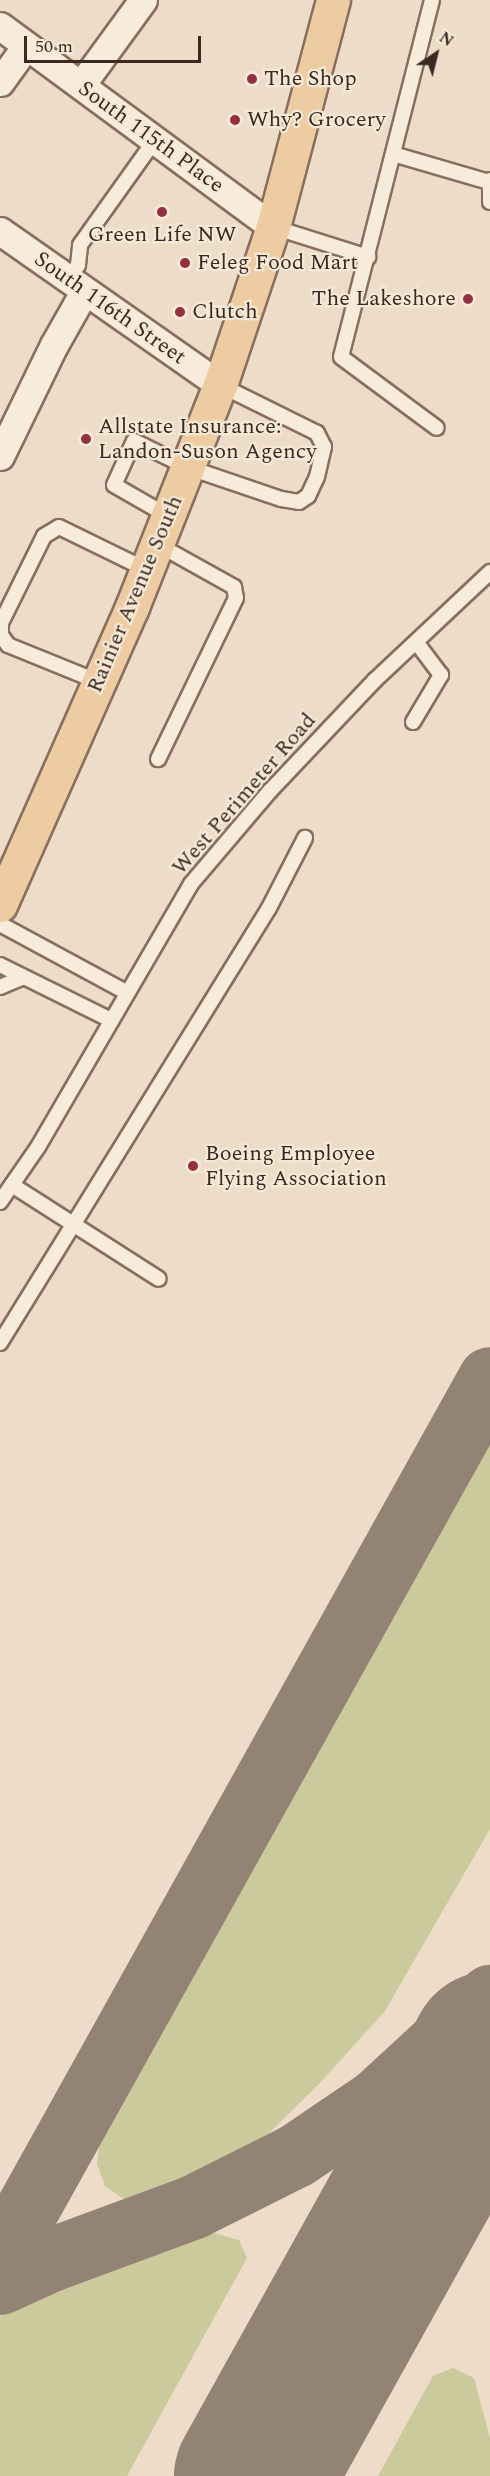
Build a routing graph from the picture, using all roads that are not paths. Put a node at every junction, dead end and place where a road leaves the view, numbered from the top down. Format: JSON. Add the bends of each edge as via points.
{"nodes":[{"id":1,"x":143,"y":0,"type":"edge"},
{"id":2,"x":333,"y":0,"type":"edge"},
{"id":3,"x":432,"y":0,"type":"edge"},
{"id":4,"x":0,"y":26,"type":"edge"},
{"id":5,"x":26,"y":46,"type":"junction"},
{"id":6,"x":0,"y":82,"type":"edge"},
{"id":7,"x":81,"y":85,"type":"junction"},
{"id":8,"x":155,"y":140,"type":"junction"},
{"id":9,"x":393,"y":154,"type":"junction"},
{"id":10,"x":489,"y":181,"type":"edge"},
{"id":11,"x":490,"y":202,"type":"edge"},
{"id":12,"x":273,"y":227,"type":"junction"},
{"id":13,"x":0,"y":231,"type":"edge"},
{"id":14,"x":368,"y":258,"type":"junction"},
{"id":15,"x":76,"y":286,"type":"junction"},
{"id":16,"x":219,"y":385,"type":"junction"},
{"id":17,"x":436,"y":428,"type":"dead end"},
{"id":18,"x":0,"y":456,"type":"edge"},
{"id":19,"x":187,"y":467,"type":"junction"},
{"id":20,"x":157,"y":543,"type":"junction"},
{"id":21,"x":490,"y":572,"type":"edge"},
{"id":22,"x":416,"y":642,"type":"junction"},
{"id":23,"x":99,"y":682,"type":"junction"},
{"id":24,"x":413,"y":722,"type":"dead end"},
{"id":25,"x":158,"y":759,"type":"dead end"},
{"id":26,"x":305,"y":838,"type":"dead end"},
{"id":27,"x":0,"y":905,"type":"edge"},
{"id":28,"x":0,"y":924,"type":"edge"},
{"id":29,"x":0,"y":965,"type":"edge"},
{"id":30,"x":23,"y":977,"type":"junction"},
{"id":31,"x":0,"y":987,"type":"edge"},
{"id":32,"x":126,"y":992,"type":"junction"},
{"id":33,"x":111,"y":1020,"type":"junction"},
{"id":34,"x":12,"y":1185,"type":"junction"},
{"id":35,"x":0,"y":1202,"type":"edge"},
{"id":36,"x":72,"y":1223,"type":"junction"},
{"id":37,"x":159,"y":1279,"type":"dead end"},
{"id":38,"x":0,"y":1343,"type":"edge"}],
"edges":[{"from":1,"to":7,"type":"street"},
{"from":2,"to":12,"type":"main road","name":"Rainier Avenue South"},
{"from":3,"to":9,"type":"lane"},
{"from":4,"to":5,"type":"street","name":"South 115th Place"},
{"from":5,"to":6,"type":"street"},
{"from":5,"to":7,"type":"street","name":"South 115th Place"},
{"from":7,"to":8,"type":"street","name":"South 115th Place"},
{"from":8,"to":12,"type":"street","name":"South 115th Place"},
{"from":8,"to":15,"type":"lane","via":[[80,245]]},
{"from":9,"to":10,"type":"lane"},
{"from":9,"to":14,"type":"lane"},
{"from":10,"to":11,"type":"lane"},
{"from":12,"to":14,"type":"lane"},
{"from":12,"to":16,"type":"main road","name":"Rainier Avenue South"},
{"from":13,"to":15,"type":"street","name":"South 116th Street"},
{"from":14,"to":17,"type":"lane","via":[[341,357]]},
{"from":15,"to":16,"type":"street","name":"South 116th Street"},
{"from":15,"to":18,"type":"street","via":[[54,345]]},
{"from":16,"to":19,"type":"main road","name":"Rainier Avenue South"},
{"from":16,"to":19,"type":"lane","via":[[317,433],[324,447],[316,477],[308,496],[299,502]]},
{"from":19,"to":20,"type":"main road","name":"Rainier Avenue South"},
{"from":19,"to":20,"type":"lane","via":[[134,441],[114,484]]},
{"from":20,"to":23,"type":"main road","name":"Rainier Avenue South"},
{"from":20,"to":23,"type":"lane","via":[[59,527],[44,536],[2,622],[1,635],[8,645]]},
{"from":20,"to":25,"type":"lane","via":[[234,587],[236,598]]},
{"from":21,"to":22,"type":"lane","name":"West Perimeter Road"},
{"from":22,"to":24,"type":"lane","via":[[441,675]]},
{"from":22,"to":32,"type":"lane","name":"West Perimeter Road","via":[[278,782],[191,884]]},
{"from":23,"to":27,"type":"main road","name":"Rainier Avenue South"},
{"from":26,"to":36,"type":"lane","via":[[269,908]]},
{"from":28,"to":32,"type":"lane"},
{"from":29,"to":30,"type":"lane"},
{"from":30,"to":31,"type":"lane"},
{"from":30,"to":33,"type":"lane"},
{"from":32,"to":33,"type":"lane","name":"West Perimeter Road"},
{"from":33,"to":34,"type":"lane","name":"West Perimeter Road"},
{"from":34,"to":35,"type":"lane","name":"West Perimeter Road"},
{"from":34,"to":36,"type":"lane"},
{"from":36,"to":37,"type":"lane"},
{"from":36,"to":38,"type":"lane"}]}
